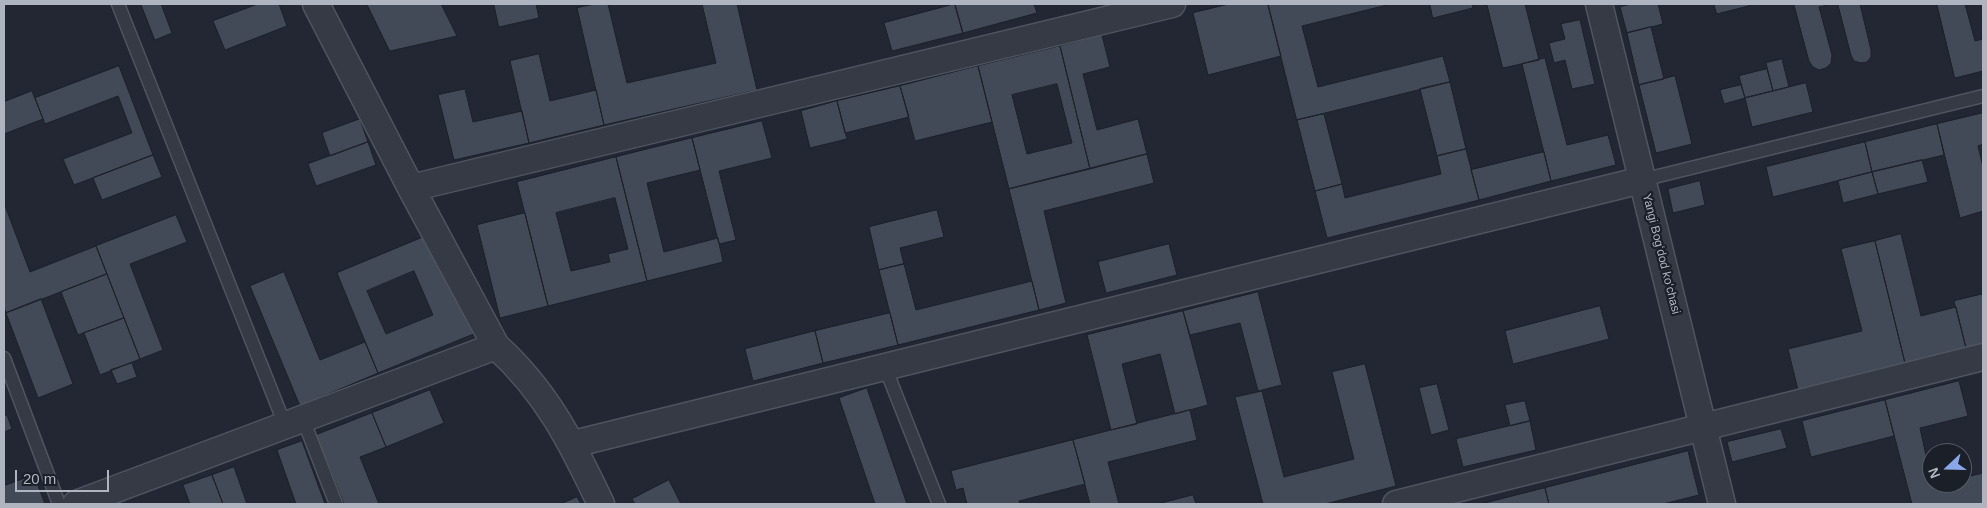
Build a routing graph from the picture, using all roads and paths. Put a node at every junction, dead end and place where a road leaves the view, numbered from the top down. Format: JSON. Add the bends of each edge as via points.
{"nodes":[{"id":1,"x":118,"y":4,"type":"edge"},
{"id":2,"x":316,"y":4,"type":"edge"},
{"id":3,"x":1172,"y":4,"type":"edge"},
{"id":4,"x":1599,"y":4,"type":"edge"},
{"id":5,"x":1983,"y":96,"type":"edge"},
{"id":6,"x":1642,"y":180,"type":"junction"},
{"id":7,"x":411,"y":188,"type":"junction"},
{"id":8,"x":496,"y":346,"type":"junction"},
{"id":9,"x":1983,"y":357,"type":"edge"},
{"id":10,"x":4,"y":358,"type":"edge"},
{"id":11,"x":885,"y":367,"type":"junction"},
{"id":12,"x":294,"y":422,"type":"junction"},
{"id":13,"x":1703,"y":428,"type":"junction"},
{"id":14,"x":573,"y":444,"type":"junction"},
{"id":15,"x":59,"y":504,"type":"edge"},
{"id":16,"x":76,"y":504,"type":"edge"},
{"id":17,"x":336,"y":504,"type":"edge"},
{"id":18,"x":601,"y":504,"type":"edge"},
{"id":19,"x":939,"y":504,"type":"edge"},
{"id":20,"x":1396,"y":504,"type":"edge"},
{"id":21,"x":1722,"y":504,"type":"edge"}],
"edges":[{"from":1,"to":12,"type":"lane"},
{"from":2,"to":7,"type":"street"},
{"from":3,"to":7,"type":"street"},
{"from":4,"to":6,"type":"street","name":"Yangi Bogʻdod koʻchasi"},
{"from":5,"to":6,"type":"lane"},
{"from":6,"to":11,"type":"street"},
{"from":6,"to":13,"type":"street","name":"Yangi Bogʻdod koʻchasi"},
{"from":7,"to":8,"type":"street"},
{"from":8,"to":12,"type":"street"},
{"from":8,"to":14,"type":"street","via":[[528,379]]},
{"from":9,"to":13,"type":"street"},
{"from":10,"to":15,"type":"lane"},
{"from":11,"to":14,"type":"street"},
{"from":11,"to":19,"type":"lane"},
{"from":12,"to":16,"type":"street"},
{"from":12,"to":17,"type":"lane"},
{"from":13,"to":20,"type":"street"},
{"from":13,"to":21,"type":"street","name":"Yangi Bogʻdod koʻchasi"},
{"from":14,"to":18,"type":"street"}]}
